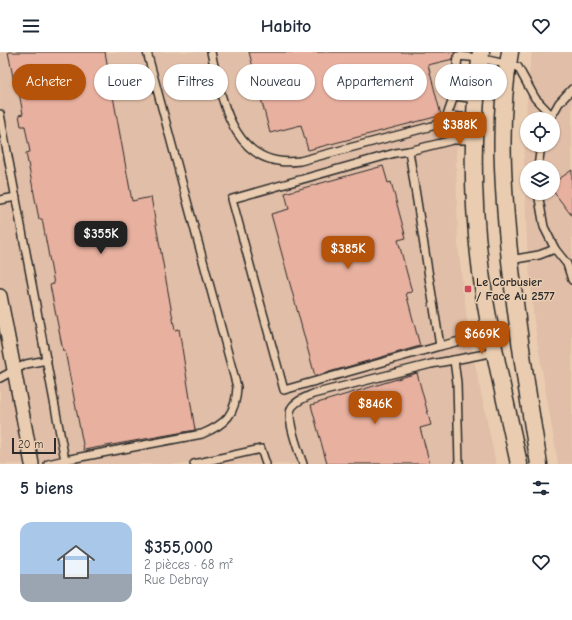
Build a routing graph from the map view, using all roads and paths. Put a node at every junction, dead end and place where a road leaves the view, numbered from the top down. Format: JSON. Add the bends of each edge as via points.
{"nodes":[{"id":1,"x":147,"y":52,"type":"edge"},
{"id":2,"x":211,"y":52,"type":"edge"},
{"id":3,"x":458,"y":54,"type":"edge"},
{"id":4,"x":481,"y":55,"type":"edge"},
{"id":5,"x":509,"y":58,"type":"edge"},
{"id":6,"x":457,"y":64,"type":"edge"},
{"id":7,"x":572,"y":89,"type":"edge"},
{"id":8,"x":453,"y":100,"type":"edge"},
{"id":9,"x":477,"y":100,"type":"edge"},
{"id":10,"x":546,"y":112,"type":"edge"},
{"id":11,"x":553,"y":112,"type":"edge"},
{"id":12,"x":0,"y":114,"type":"edge"},
{"id":13,"x":447,"y":116,"type":"junction"},
{"id":14,"x":476,"y":118,"type":"junction"},
{"id":15,"x":474,"y":140,"type":"junction"},
{"id":16,"x":409,"y":152,"type":"junction"},
{"id":17,"x":16,"y":197,"type":"junction"},
{"id":18,"x":0,"y":200,"type":"edge"},
{"id":19,"x":539,"y":200,"type":"edge"},
{"id":20,"x":555,"y":249,"type":"junction"},
{"id":21,"x":510,"y":260,"type":"junction"},
{"id":22,"x":572,"y":280,"type":"edge"},
{"id":23,"x":0,"y":296,"type":"edge"},
{"id":24,"x":492,"y":333,"type":"junction"},
{"id":25,"x":440,"y":346,"type":"junction"},
{"id":26,"x":496,"y":352,"type":"junction"},
{"id":27,"x":47,"y":360,"type":"junction"},
{"id":28,"x":454,"y":360,"type":"junction"},
{"id":29,"x":14,"y":371,"type":"junction"},
{"id":30,"x":0,"y":378,"type":"edge"},
{"id":31,"x":65,"y":460,"type":"junction"},
{"id":32,"x":32,"y":464,"type":"edge"},
{"id":33,"x":48,"y":464,"type":"edge"},
{"id":34,"x":194,"y":464,"type":"edge"},
{"id":35,"x":266,"y":464,"type":"edge"},
{"id":36,"x":303,"y":464,"type":"edge"},
{"id":37,"x":459,"y":464,"type":"edge"},
{"id":38,"x":519,"y":464,"type":"edge"},
{"id":39,"x":540,"y":464,"type":"edge"}],
"edges":[{"from":1,"to":31,"type":"lane","via":[[237,387],[237,400],[234,408],[220,425],[202,434]]},
{"from":2,"to":13,"type":"lane","via":[[223,104],[232,126],[253,150],[272,160],[300,161],[436,125]]},
{"from":3,"to":4,"type":"lane"},
{"from":3,"to":6,"type":"lane"},
{"from":4,"to":5,"type":"lane"},
{"from":5,"to":10,"type":"lane","via":[[521,71],[534,98]]},
{"from":5,"to":21,"type":"street","via":[[503,104],[501,163]]},
{"from":7,"to":11,"type":"lane"},
{"from":8,"to":13,"type":"lane"},
{"from":9,"to":14,"type":"street"},
{"from":12,"to":17,"type":"lane"},
{"from":13,"to":14,"type":"lane"},
{"from":14,"to":15,"type":"street"},
{"from":15,"to":16,"type":"lane","via":[[453,140]]},
{"from":15,"to":24,"type":"street","via":[[477,241]]},
{"from":16,"to":25,"type":"lane"},
{"from":16,"to":25,"type":"lane","via":[[395,153],[232,199],[284,390]]},
{"from":17,"to":18,"type":"lane"},
{"from":17,"to":27,"type":"lane"},
{"from":19,"to":20,"type":"lane","via":[[544,227]]},
{"from":20,"to":21,"type":"lane","via":[[539,255]]},
{"from":20,"to":22,"type":"lane","via":[[567,264]]},
{"from":21,"to":39,"type":"street","via":[[520,347]]},
{"from":23,"to":29,"type":"street"},
{"from":24,"to":25,"type":"lane"},
{"from":24,"to":26,"type":"street"},
{"from":26,"to":28,"type":"lane"},
{"from":26,"to":38,"type":"street"},
{"from":27,"to":29,"type":"lane","via":[[26,364]]},
{"from":27,"to":31,"type":"lane"},
{"from":28,"to":36,"type":"lane","via":[[314,394],[296,402],[290,418]]},
{"from":28,"to":37,"type":"lane"},
{"from":29,"to":30,"type":"lane"},
{"from":29,"to":32,"type":"street"},
{"from":31,"to":33,"type":"lane"},
{"from":34,"to":35,"type":"lane","via":[[261,449]]}]}
